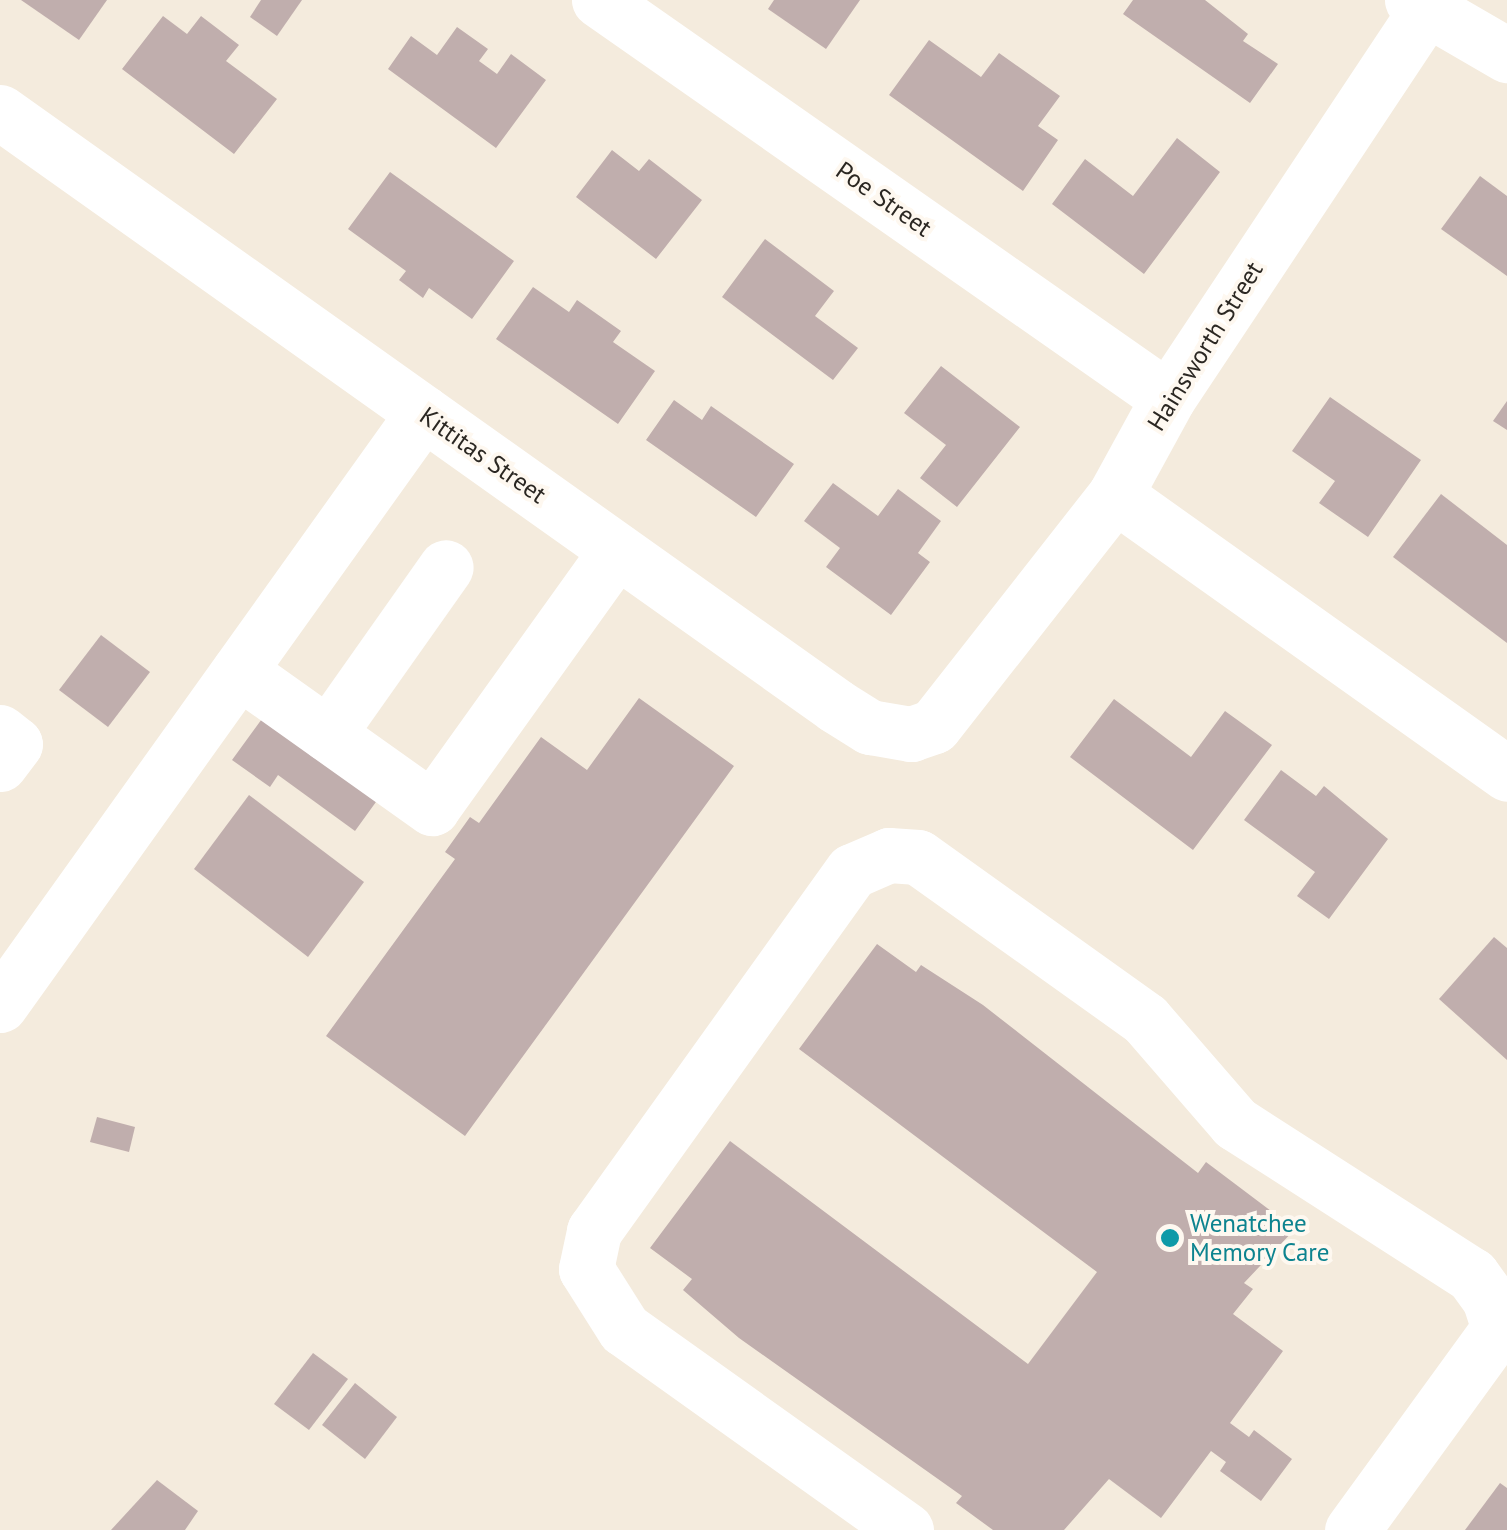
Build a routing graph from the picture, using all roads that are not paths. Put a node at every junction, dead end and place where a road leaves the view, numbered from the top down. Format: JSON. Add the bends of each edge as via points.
{"nodes":[{"id":1,"x":599,"y":0,"type":"edge"},
{"id":2,"x":1423,"y":3,"type":"edge"},
{"id":3,"x":1507,"y":55,"type":"edge"},
{"id":4,"x":0,"y":112,"type":"edge"},
{"id":5,"x":1168,"y":398,"type":"junction"},
{"id":6,"x":423,"y":413,"type":"junction"},
{"id":7,"x":1115,"y":494,"type":"junction"},
{"id":8,"x":616,"y":550,"type":"junction"},
{"id":9,"x":446,"y":567,"type":"dead end"},
{"id":10,"x":239,"y":671,"type":"junction"},
{"id":11,"x":967,"y":685,"type":"joint"},
{"id":12,"x":0,"y":732,"type":"edge"},
{"id":13,"x":328,"y":734,"type":"junction"},
{"id":14,"x":0,"y":764,"type":"edge"},
{"id":15,"x":1507,"y":774,"type":"edge"},
{"id":16,"x":0,"y":1005,"type":"edge"},
{"id":17,"x":906,"y":1530,"type":"edge"},
{"id":18,"x":1352,"y":1530,"type":"edge"}],
"edges":[{"from":1,"to":5,"type":"street","name":"Poe Street"},
{"from":2,"to":3,"type":"street"},
{"from":2,"to":5,"type":"street","name":"Hainsworth Street"},
{"from":4,"to":6,"type":"street","name":"Kittitas Street"},
{"from":5,"to":7,"type":"street","name":"Hainsworth Street"},
{"from":6,"to":8,"type":"street","name":"Kittitas Street"},
{"from":6,"to":10,"type":"street"},
{"from":7,"to":11,"type":"street","name":"Hainsworth Street"},
{"from":7,"to":15,"type":"street"},
{"from":8,"to":11,"type":"street","name":"Kittitas Street","via":[[870,727],[911,734],[934,726]]},
{"from":8,"to":13,"type":"street","via":[[432,808]]},
{"from":9,"to":13,"type":"street"},
{"from":10,"to":13,"type":"street"},
{"from":10,"to":16,"type":"street"},
{"from":12,"to":14,"type":"street","via":[[15,744]]},
{"from":17,"to":18,"type":"street","via":[[624,1329],[586,1268],[594,1231],[852,871],[889,856],[918,857],[1146,1019],[1234,1123],[1472,1276],[1489,1298],[1499,1328]]}]}
